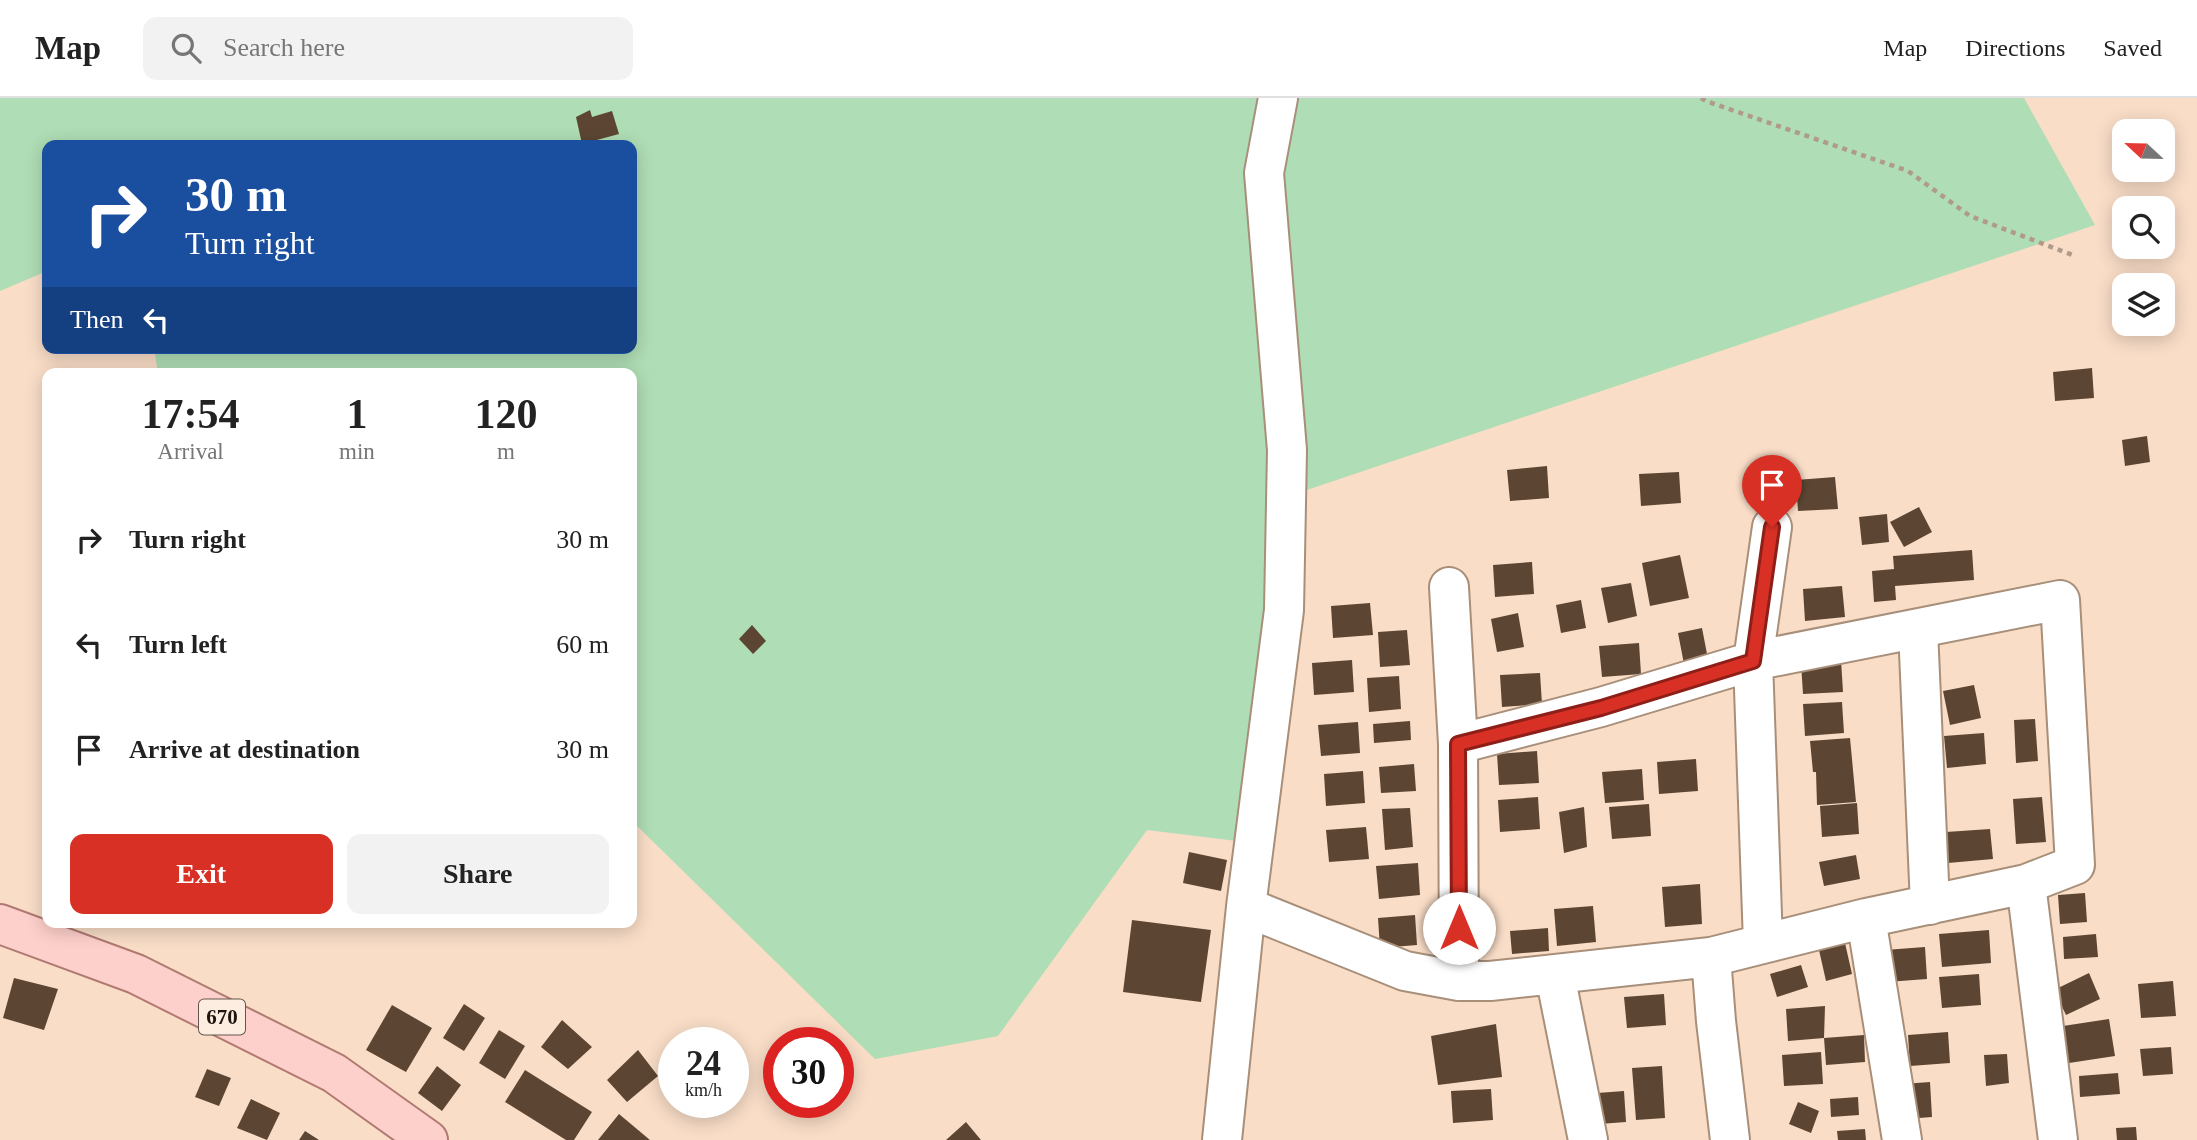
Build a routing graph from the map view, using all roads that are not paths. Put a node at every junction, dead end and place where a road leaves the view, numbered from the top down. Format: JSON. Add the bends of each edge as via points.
{"nodes":[{"id":1,"x":1278,"y":98,"type":"edge"},
{"id":2,"x":1772,"y":527,"type":"dead end"},
{"id":3,"x":1449,"y":587,"type":"dead end"},
{"id":4,"x":1918,"y":629,"type":"junction"},
{"id":5,"x":1753,"y":661,"type":"junction"},
{"id":6,"x":1458,"y":744,"type":"junction"},
{"id":7,"x":2026,"y":884,"type":"junction"},
{"id":8,"x":1930,"y":905,"type":"junction"},
{"id":9,"x":1246,"y":907,"type":"junction"},
{"id":10,"x":1866,"y":918,"type":"junction"},
{"id":11,"x":0,"y":924,"type":"edge"},
{"id":12,"x":1763,"y":943,"type":"junction"},
{"id":13,"x":1711,"y":957,"type":"junction"},
{"id":14,"x":1555,"y":975,"type":"junction"},
{"id":15,"x":1459,"y":981,"type":"junction"},
{"id":16,"x":428,"y":1140,"type":"edge"},
{"id":17,"x":1222,"y":1140,"type":"edge"},
{"id":18,"x":1588,"y":1140,"type":"edge"},
{"id":19,"x":1730,"y":1140,"type":"edge"},
{"id":20,"x":1902,"y":1140,"type":"edge"},
{"id":21,"x":2057,"y":1140,"type":"edge"}],
"edges":[{"from":1,"to":9,"type":"street","via":[[1264,173],[1287,450],[1284,610]]},
{"from":2,"to":5,"type":"street"},
{"from":3,"to":6,"type":"street"},
{"from":4,"to":5,"type":"street"},
{"from":4,"to":7,"type":"street","via":[[2060,600],[2074,865]]},
{"from":4,"to":8,"type":"street"},
{"from":5,"to":6,"type":"street","via":[[1601,708]]},
{"from":5,"to":12,"type":"street"},
{"from":6,"to":15,"type":"street"},
{"from":7,"to":8,"type":"street"},
{"from":7,"to":21,"type":"street"},
{"from":8,"to":10,"type":"street"},
{"from":9,"to":15,"type":"street","via":[[1380,962]]},
{"from":9,"to":17,"type":"street"},
{"from":10,"to":12,"type":"street"},
{"from":10,"to":20,"type":"street"},
{"from":11,"to":16,"type":"main road","number":"670","via":[[136,974],[334,1073]]},
{"from":12,"to":13,"type":"street"},
{"from":13,"to":14,"type":"street"},
{"from":13,"to":19,"type":"street"},
{"from":14,"to":15,"type":"street"},
{"from":14,"to":18,"type":"street"}]}
